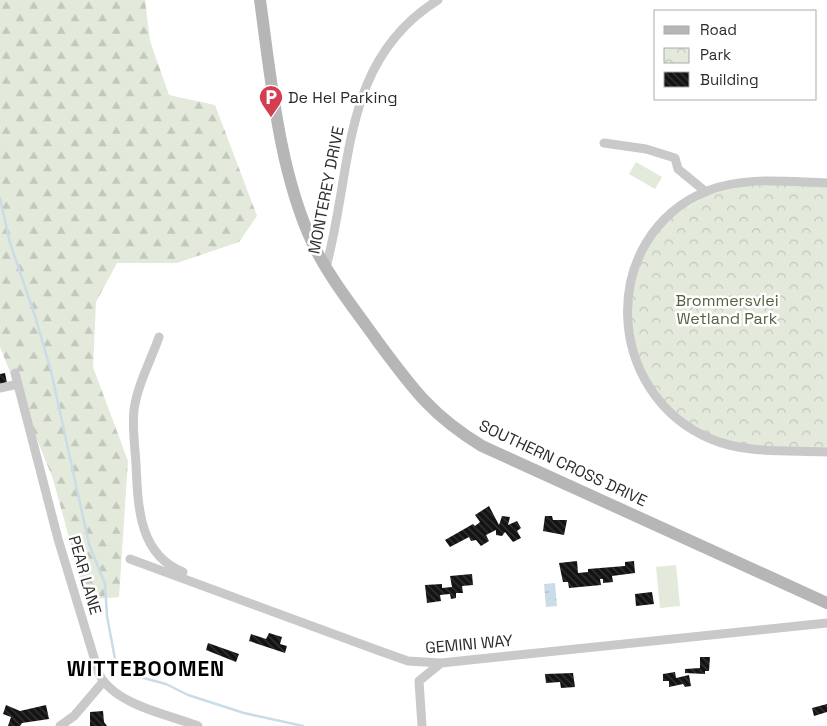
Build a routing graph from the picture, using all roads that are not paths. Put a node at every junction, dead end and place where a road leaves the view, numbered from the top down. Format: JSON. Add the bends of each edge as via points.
{"nodes":[{"id":1,"x":260,"y":0,"type":"edge"},
{"id":2,"x":438,"y":0,"type":"edge"},
{"id":3,"x":604,"y":142,"type":"dead end"},
{"id":4,"x":827,"y":183,"type":"edge"},
{"id":5,"x":706,"y":192,"type":"junction"},
{"id":6,"x":326,"y":267,"type":"junction"},
{"id":7,"x":159,"y":337,"type":"dead end"},
{"id":8,"x":15,"y":373,"type":"dead end"},
{"id":9,"x":18,"y":384,"type":"junction"},
{"id":10,"x":0,"y":388,"type":"edge"},
{"id":11,"x":827,"y":452,"type":"edge"},
{"id":12,"x":130,"y":559,"type":"dead end"},
{"id":13,"x":827,"y":603,"type":"edge"},
{"id":14,"x":268,"y":608,"type":"junction"},
{"id":15,"x":827,"y":623,"type":"edge"},
{"id":16,"x":441,"y":663,"type":"junction"},
{"id":17,"x":103,"y":682,"type":"junction"},
{"id":18,"x":60,"y":726,"type":"edge"},
{"id":19,"x":198,"y":726,"type":"edge"},
{"id":20,"x":422,"y":726,"type":"edge"}],
"edges":[{"from":1,"to":6,"type":"street","name":"SOUTHERN CROSS DRIVE","via":[[286,166],[304,221]]},
{"from":2,"to":6,"type":"street","name":"MONTEREY DRIVE","via":[[398,32],[379,58],[363,89]]},
{"from":3,"to":5,"type":"street","via":[[646,148],[675,158],[678,169]]},
{"from":4,"to":5,"type":"street","via":[[757,181],[720,186]]},
{"from":5,"to":11,"type":"street","via":[[678,208],[660,224],[641,251],[635,267],[627,299],[627,320],[629,337],[644,378],[669,412],[711,439],[746,448]]},
{"from":6,"to":13,"type":"street","name":"SOUTHERN CROSS DRIVE","via":[[424,403],[463,434],[482,446]]},
{"from":7,"to":14,"type":"street","via":[[134,410],[137,496],[147,538],[159,557],[171,567]]},
{"from":8,"to":9,"type":"street","name":"PEAR LANE"},
{"from":9,"to":10,"type":"street"},
{"from":9,"to":17,"type":"street","name":"PEAR LANE","via":[[58,539]]},
{"from":12,"to":14,"type":"street","name":"GEMINI WAY"},
{"from":14,"to":16,"type":"street","name":"GEMINI WAY","via":[[408,661]]},
{"from":15,"to":16,"type":"street","name":"GEMINI WAY"},
{"from":16,"to":20,"type":"street","via":[[419,681]]},
{"from":17,"to":18,"type":"street","via":[[74,716]]},
{"from":17,"to":19,"type":"street","via":[[128,700]]}]}
